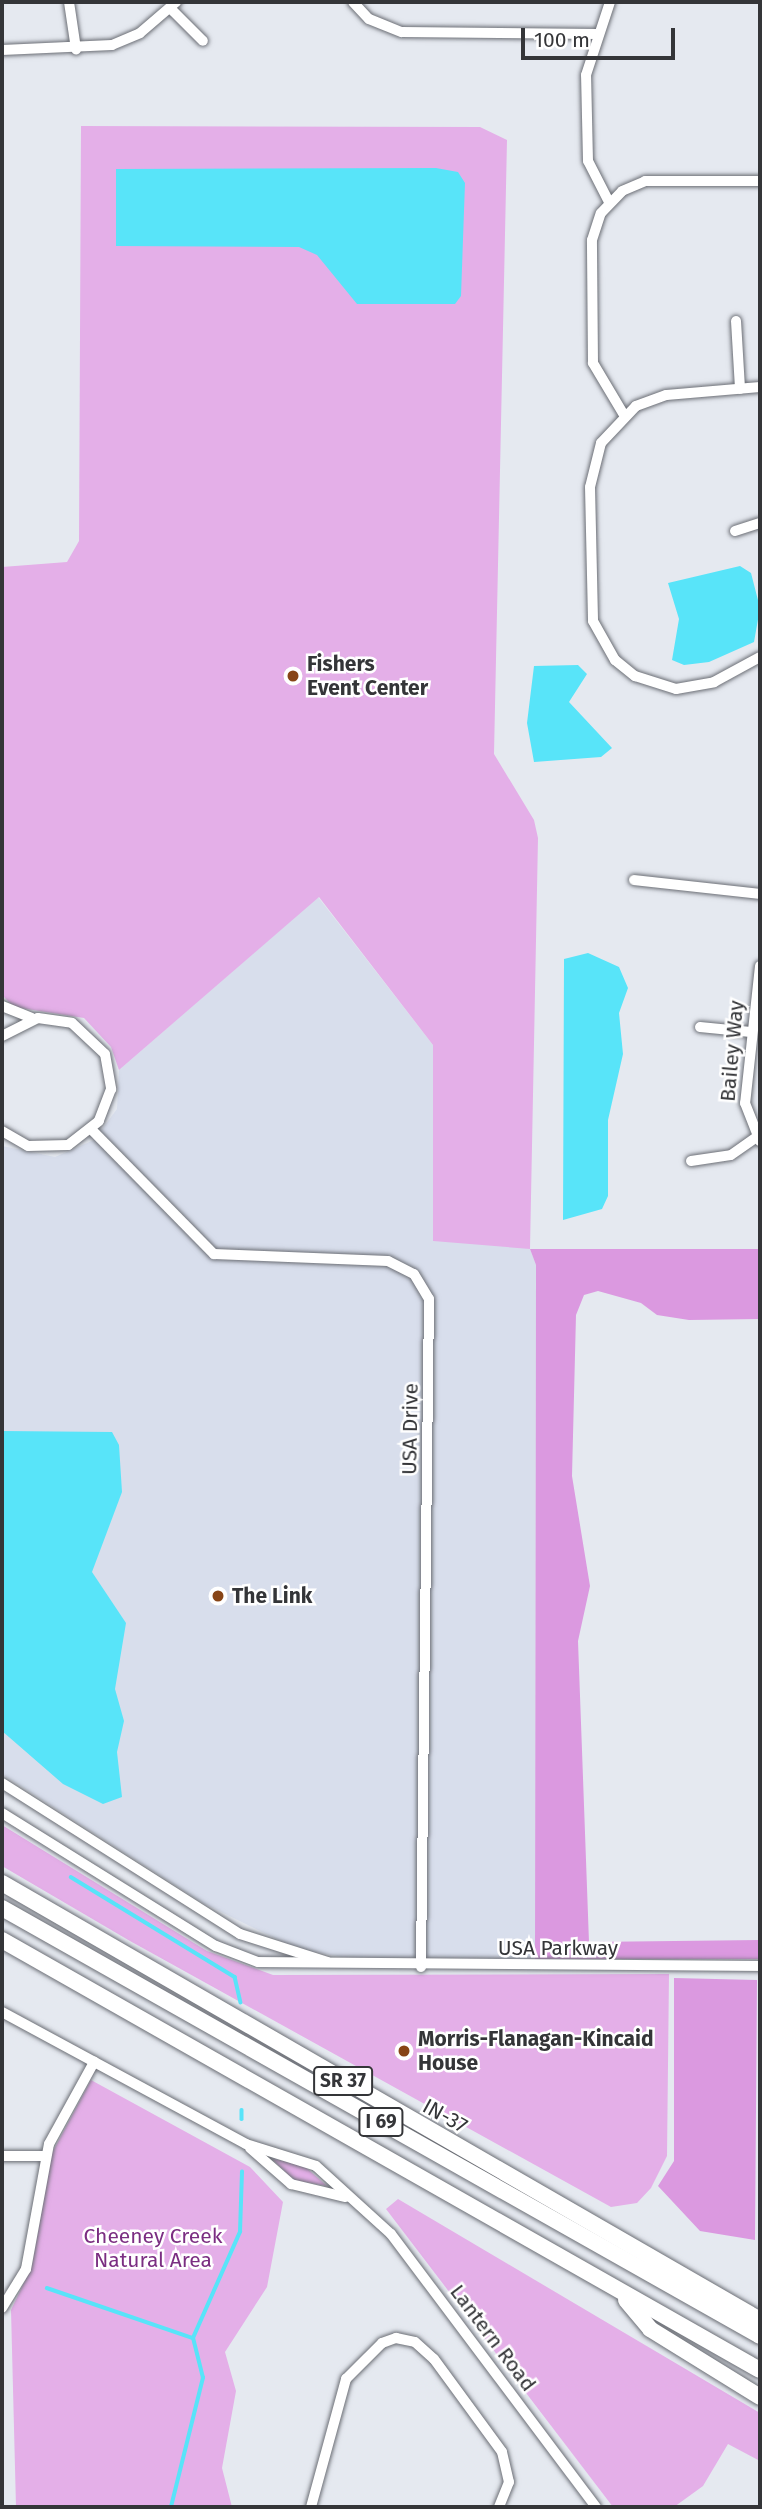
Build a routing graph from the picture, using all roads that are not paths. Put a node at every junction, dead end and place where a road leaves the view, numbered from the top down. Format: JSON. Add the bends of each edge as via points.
{"nodes":[{"id":1,"x":69,"y":2,"type":"edge"},
{"id":2,"x":353,"y":2,"type":"edge"},
{"id":3,"x":610,"y":2,"type":"edge"},
{"id":4,"x":173,"y":5,"type":"edge"},
{"id":5,"x":597,"y":34,"type":"junction"},
{"id":6,"x":203,"y":41,"type":"dead end"},
{"id":7,"x":76,"y":49,"type":"junction"},
{"id":8,"x":2,"y":50,"type":"edge"},
{"id":9,"x":760,"y":181,"type":"edge"},
{"id":10,"x":609,"y":202,"type":"junction"},
{"id":11,"x":736,"y":321,"type":"dead end"},
{"id":12,"x":760,"y":387,"type":"edge"},
{"id":13,"x":740,"y":389,"type":"junction"},
{"id":14,"x":624,"y":415,"type":"junction"},
{"id":15,"x":760,"y":523,"type":"edge"},
{"id":16,"x":735,"y":531,"type":"dead end"},
{"id":17,"x":759,"y":660,"type":"edge"},
{"id":18,"x":634,"y":880,"type":"dead end"},
{"id":19,"x":760,"y":894,"type":"edge"},
{"id":20,"x":760,"y":965,"type":"edge"},
{"id":21,"x":2,"y":1006,"type":"edge"},
{"id":22,"x":38,"y":1018,"type":"junction"},
{"id":23,"x":700,"y":1027,"type":"dead end"},
{"id":24,"x":751,"y":1032,"type":"junction"},
{"id":25,"x":2,"y":1035,"type":"edge"},
{"id":26,"x":92,"y":1130,"type":"junction"},
{"id":27,"x":2,"y":1131,"type":"edge"},
{"id":28,"x":2,"y":1139,"type":"edge"},
{"id":29,"x":759,"y":1139,"type":"edge"},
{"id":30,"x":15,"y":1141,"type":"junction"},
{"id":31,"x":691,"y":1161,"type":"dead end"},
{"id":32,"x":2,"y":1783,"type":"edge"},
{"id":33,"x":2,"y":1814,"type":"edge"},
{"id":34,"x":2,"y":1883,"type":"edge"},
{"id":35,"x":2,"y":1908,"type":"edge"},
{"id":36,"x":2,"y":1940,"type":"edge"},
{"id":37,"x":760,"y":1966,"type":"edge"},
{"id":38,"x":355,"y":1967,"type":"junction"},
{"id":39,"x":421,"y":1967,"type":"junction"},
{"id":40,"x":2,"y":2012,"type":"edge"},
{"id":41,"x":94,"y":2062,"type":"junction"},
{"id":42,"x":246,"y":2144,"type":"junction"},
{"id":43,"x":2,"y":2156,"type":"edge"},
{"id":44,"x":45,"y":2156,"type":"junction"},
{"id":45,"x":351,"y":2199,"type":"junction"},
{"id":46,"x":687,"y":2275,"type":"junction"},
{"id":47,"x":620,"y":2292,"type":"junction"},
{"id":48,"x":2,"y":2308,"type":"edge"},
{"id":49,"x":760,"y":2308,"type":"edge"},
{"id":50,"x":760,"y":2320,"type":"edge"},
{"id":51,"x":760,"y":2336,"type":"edge"},
{"id":52,"x":760,"y":2370,"type":"edge"},
{"id":53,"x":760,"y":2397,"type":"edge"},
{"id":54,"x":311,"y":2507,"type":"edge"},
{"id":55,"x":499,"y":2507,"type":"edge"},
{"id":56,"x":596,"y":2507,"type":"edge"}],
"edges":[{"from":1,"to":7,"type":"street"},
{"from":2,"to":5,"type":"street","via":[[371,20],[402,32]]},
{"from":3,"to":5,"type":"street"},
{"from":4,"to":6,"type":"street"},
{"from":4,"to":7,"type":"street","via":[[127,40]]},
{"from":5,"to":10,"type":"street","via":[[586,75],[588,161]]},
{"from":7,"to":8,"type":"street"},
{"from":9,"to":10,"type":"street","via":[[645,181]]},
{"from":10,"to":14,"type":"street","via":[[592,240],[592,351],[599,381]]},
{"from":11,"to":13,"type":"street"},
{"from":12,"to":13,"type":"street"},
{"from":13,"to":14,"type":"street","via":[[666,395]]},
{"from":14,"to":17,"type":"street","via":[[601,443],[590,487],[591,604],[605,648],[635,676],[676,689],[714,682]]},
{"from":15,"to":16,"type":"street"},
{"from":18,"to":19,"type":"street"},
{"from":20,"to":24,"type":"street","name":"Bailey Way"},
{"from":21,"to":22,"type":"street"},
{"from":22,"to":25,"type":"street"},
{"from":22,"to":26,"type":"street","via":[[72,1023],[105,1054],[111,1089]]},
{"from":23,"to":24,"type":"street"},
{"from":24,"to":29,"type":"street","name":"Bailey Way","via":[[745,1103]]},
{"from":26,"to":30,"type":"street","via":[[55,1148]]},
{"from":26,"to":39,"type":"street","name":"USA Drive","via":[[214,1254],[388,1261],[414,1275],[429,1299]]},
{"from":27,"to":30,"type":"street"},
{"from":28,"to":30,"type":"street"},
{"from":29,"to":31,"type":"street","via":[[732,1155]]},
{"from":32,"to":38,"type":"street","name":"USA Parkway","via":[[240,1934],[295,1956]]},
{"from":33,"to":38,"type":"street","name":"USA Parkway","via":[[227,1952],[270,1965]]},
{"from":34,"to":46,"type":"highway","name":"IN-37","number":"SR 37"},
{"from":35,"to":51,"type":"highway","number":"I 69"},
{"from":36,"to":47,"type":"highway","number":"I 69"},
{"from":37,"to":39,"type":"street","name":"USA Parkway"},
{"from":38,"to":39,"type":"street","name":"USA Parkway"},
{"from":40,"to":41,"type":"street","name":"Lantern Road"},
{"from":41,"to":42,"type":"street","name":"Lantern Road"},
{"from":41,"to":44,"type":"street"},
{"from":42,"to":45,"type":"street","name":"Lantern Road","via":[[291,2184]]},
{"from":42,"to":45,"type":"street","name":"Lantern Road","via":[[306,2159]]},
{"from":43,"to":44,"type":"street"},
{"from":44,"to":48,"type":"street","via":[[26,2269]]},
{"from":45,"to":56,"type":"street","name":"Lantern Road","via":[[391,2234]]},
{"from":46,"to":49,"type":"highway"},
{"from":46,"to":50,"type":"highway","name":"IN-37","number":"SR 37"},
{"from":47,"to":52,"type":"highway","number":"I 69"},
{"from":47,"to":53,"type":"highway","via":[[650,2329]]},
{"from":54,"to":55,"type":"street","via":[[346,2379],[382,2343],[401,2338],[434,2359],[502,2452],[509,2482]]}]}
